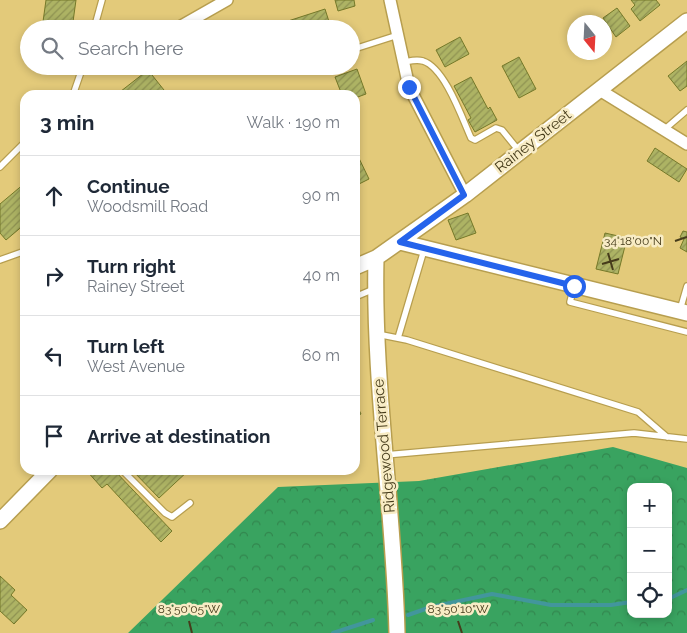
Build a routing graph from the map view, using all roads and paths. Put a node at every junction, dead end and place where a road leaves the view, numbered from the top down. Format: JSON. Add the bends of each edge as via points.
{"nodes":[{"id":1,"x":102,"y":0,"type":"edge"},
{"id":2,"x":228,"y":0,"type":"edge"},
{"id":3,"x":390,"y":0,"type":"edge"},
{"id":4,"x":96,"y":20,"type":"edge"},
{"id":5,"x":192,"y":20,"type":"edge"},
{"id":6,"x":687,"y":21,"type":"edge"},
{"id":7,"x":398,"y":35,"type":"junction"},
{"id":8,"x":360,"y":47,"type":"edge"},
{"id":9,"x":404,"y":62,"type":"junction"},
{"id":10,"x":81,"y":75,"type":"edge"},
{"id":11,"x":598,"y":89,"type":"junction"},
{"id":12,"x":75,"y":90,"type":"edge"},
{"id":13,"x":687,"y":110,"type":"edge"},
{"id":14,"x":665,"y":129,"type":"junction"},
{"id":15,"x":687,"y":144,"type":"edge"},
{"id":16,"x":20,"y":147,"type":"edge"},
{"id":17,"x":519,"y":151,"type":"junction"},
{"id":18,"x":0,"y":167,"type":"edge"},
{"id":19,"x":464,"y":195,"type":"junction"},
{"id":20,"x":400,"y":242,"type":"junction"},
{"id":21,"x":424,"y":248,"type":"junction"},
{"id":22,"x":20,"y":253,"type":"edge"},
{"id":23,"x":376,"y":258,"type":"junction"},
{"id":24,"x":0,"y":260,"type":"edge"},
{"id":25,"x":360,"y":265,"type":"edge"},
{"id":26,"x":574,"y":286,"type":"junction"},
{"id":27,"x":687,"y":286,"type":"edge"},
{"id":28,"x":376,"y":288,"type":"junction"},
{"id":29,"x":360,"y":295,"type":"edge"},
{"id":30,"x":683,"y":313,"type":"edge"},
{"id":31,"x":687,"y":332,"type":"edge"},
{"id":32,"x":376,"y":334,"type":"junction"},
{"id":33,"x":398,"y":338,"type":"junction"},
{"id":34,"x":667,"y":437,"type":"junction"},
{"id":35,"x":687,"y":438,"type":"edge"},
{"id":36,"x":384,"y":455,"type":"junction"},
{"id":37,"x":45,"y":475,"type":"edge"},
{"id":38,"x":127,"y":475,"type":"edge"},
{"id":39,"x":190,"y":502,"type":"dead end"},
{"id":40,"x":2,"y":515,"type":"edge"},
{"id":41,"x":397,"y":633,"type":"edge"}],
"edges":[{"from":1,"to":4,"type":"lane"},
{"from":2,"to":5,"type":"street"},
{"from":3,"to":7,"type":"street"},
{"from":6,"to":11,"type":"street","name":"Rainey Street"},
{"from":7,"to":8,"type":"lane"},
{"from":7,"to":9,"type":"street"},
{"from":9,"to":17,"type":"lane","via":[[426,62],[438,73],[471,138],[475,140],[496,128],[502,130]]},
{"from":9,"to":19,"type":"street","via":[[409,87]]},
{"from":10,"to":12,"type":"lane"},
{"from":11,"to":14,"type":"street"},
{"from":11,"to":17,"type":"street","name":"Rainey Street"},
{"from":13,"to":14,"type":"lane"},
{"from":14,"to":15,"type":"street"},
{"from":16,"to":18,"type":"lane"},
{"from":17,"to":19,"type":"street","name":"Rainey Street"},
{"from":19,"to":20,"type":"street","name":"Rainey Street"},
{"from":20,"to":21,"type":"street"},
{"from":20,"to":23,"type":"street","name":"Rainey Street"},
{"from":21,"to":26,"type":"street"},
{"from":21,"to":33,"type":"lane"},
{"from":22,"to":24,"type":"lane"},
{"from":23,"to":25,"type":"street","name":"Rainey Street"},
{"from":23,"to":28,"type":"street","name":"Ridgewood Terrace"},
{"from":26,"to":30,"type":"street"},
{"from":26,"to":31,"type":"lane","via":[[570,302]]},
{"from":27,"to":30,"type":"lane"},
{"from":28,"to":29,"type":"lane"},
{"from":28,"to":32,"type":"street","name":"Ridgewood Terrace"},
{"from":32,"to":33,"type":"lane"},
{"from":32,"to":36,"type":"street","name":"Ridgewood Terrace"},
{"from":33,"to":34,"type":"lane","via":[[638,412]]},
{"from":34,"to":35,"type":"lane"},
{"from":34,"to":36,"type":"lane","via":[[634,433]]},
{"from":36,"to":41,"type":"street","name":"Ridgewood Terrace","via":[[396,578]]},
{"from":37,"to":40,"type":"street"},
{"from":38,"to":39,"type":"lane","via":[[172,517]]}]}
